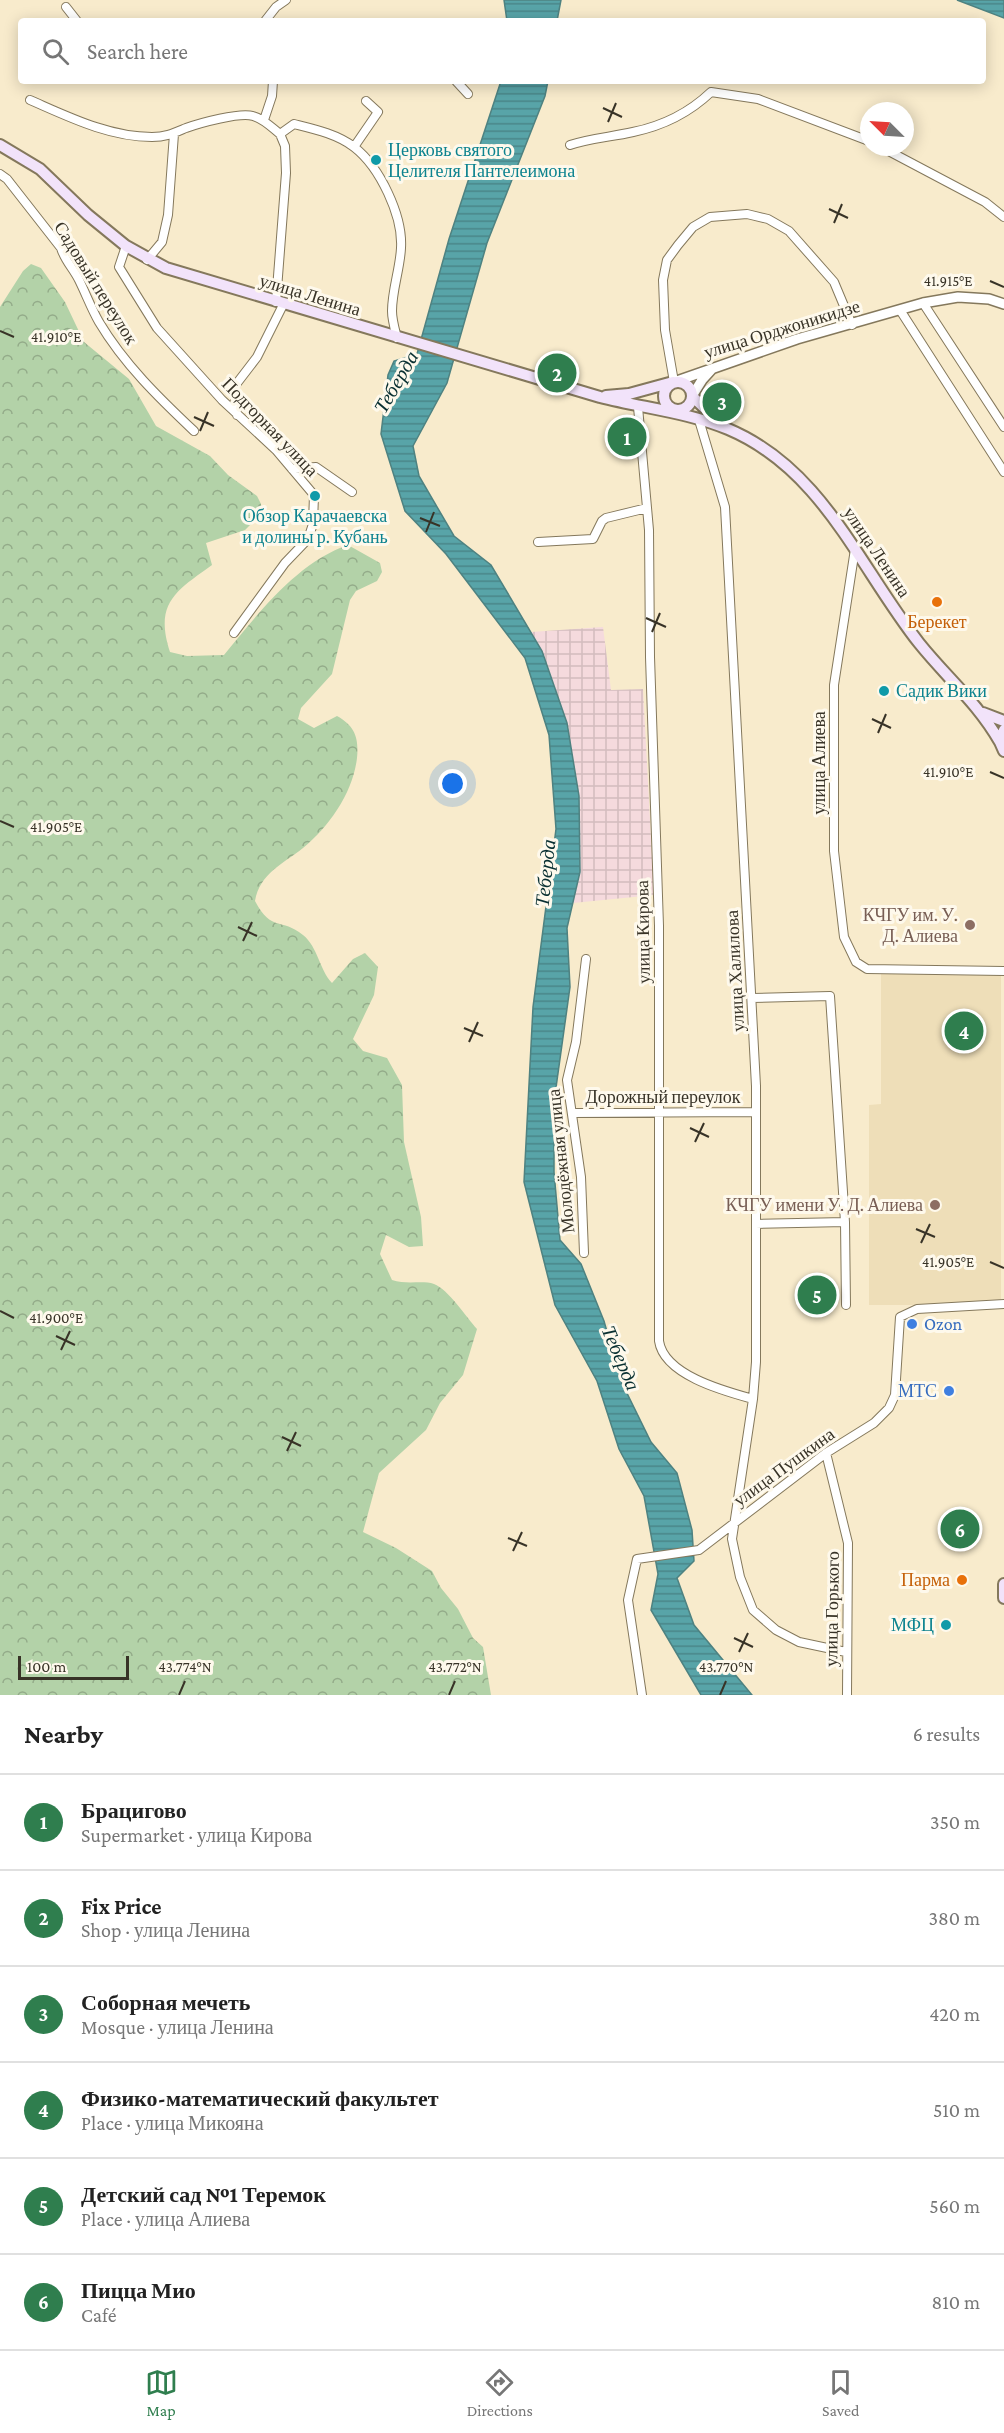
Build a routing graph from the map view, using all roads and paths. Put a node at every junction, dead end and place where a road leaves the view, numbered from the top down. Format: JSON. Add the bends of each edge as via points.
{"nodes":[{"id":1,"x":286,"y":0,"type":"edge"},
{"id":2,"x":66,"y":7,"type":"dead end"},
{"id":3,"x":75,"y":18,"type":"edge"},
{"id":4,"x":267,"y":18,"type":"edge"},
{"id":5,"x":273,"y":84,"type":"edge"},
{"id":6,"x":459,"y":84,"type":"edge"},
{"id":7,"x":468,"y":94,"type":"dead end"},
{"id":8,"x":30,"y":100,"type":"dead end"},
{"id":9,"x":366,"y":101,"type":"dead end"},
{"id":10,"x":264,"y":120,"type":"junction"},
{"id":11,"x":174,"y":134,"type":"junction"},
{"id":12,"x":280,"y":134,"type":"junction"},
{"id":13,"x":860,"y":138,"type":"edge"},
{"id":14,"x":0,"y":145,"type":"edge"},
{"id":15,"x":570,"y":145,"type":"dead end"},
{"id":16,"x":354,"y":147,"type":"junction"},
{"id":17,"x":898,"y":156,"type":"edge"},
{"id":18,"x":0,"y":174,"type":"edge"},
{"id":19,"x":1004,"y":217,"type":"edge"},
{"id":20,"x":126,"y":246,"type":"junction"},
{"id":21,"x":147,"y":260,"type":"junction"},
{"id":22,"x":280,"y":303,"type":"junction"},
{"id":23,"x":923,"y":303,"type":"junction"},
{"id":24,"x":1004,"y":304,"type":"edge"},
{"id":25,"x":900,"y":310,"type":"junction"},
{"id":26,"x":852,"y":325,"type":"junction"},
{"id":27,"x":397,"y":338,"type":"junction"},
{"id":28,"x":716,"y":366,"type":"junction"},
{"id":29,"x":674,"y":382,"type":"junction"},
{"id":30,"x":692,"y":396,"type":"junction"},
{"id":31,"x":600,"y":397,"type":"junction"},
{"id":32,"x":638,"y":407,"type":"junction"},
{"id":33,"x":673,"y":410,"type":"junction"},
{"id":34,"x":237,"y":415,"type":"junction"},
{"id":35,"x":699,"y":420,"type":"junction"},
{"id":36,"x":1004,"y":427,"type":"edge"},
{"id":37,"x":726,"y":428,"type":"junction"},
{"id":38,"x":194,"y":431,"type":"dead end"},
{"id":39,"x":292,"y":469,"type":"junction"},
{"id":40,"x":1004,"y":472,"type":"edge"},
{"id":41,"x":352,"y":492,"type":"dead end"},
{"id":42,"x":647,"y":508,"type":"junction"},
{"id":43,"x":538,"y":542,"type":"dead end"},
{"id":44,"x":855,"y":549,"type":"junction"},
{"id":45,"x":234,"y":633,"type":"dead end"},
{"id":46,"x":983,"y":713,"type":"junction"},
{"id":47,"x":1004,"y":721,"type":"edge"},
{"id":48,"x":1004,"y":730,"type":"edge"},
{"id":49,"x":1002,"y":746,"type":"edge"},
{"id":50,"x":586,"y":959,"type":"dead end"},
{"id":51,"x":1004,"y":971,"type":"edge"},
{"id":52,"x":752,"y":998,"type":"junction"},
{"id":53,"x":660,"y":1112,"type":"junction"},
{"id":54,"x":754,"y":1112,"type":"junction"},
{"id":55,"x":572,"y":1113,"type":"junction"},
{"id":56,"x":845,"y":1222,"type":"junction"},
{"id":57,"x":756,"y":1224,"type":"junction"},
{"id":58,"x":584,"y":1253,"type":"dead end"},
{"id":59,"x":1004,"y":1304,"type":"edge"},
{"id":60,"x":846,"y":1305,"type":"dead end"},
{"id":61,"x":753,"y":1399,"type":"junction"},
{"id":62,"x":826,"y":1453,"type":"junction"},
{"id":63,"x":734,"y":1522,"type":"junction"},
{"id":64,"x":1004,"y":1584,"type":"edge"},
{"id":65,"x":1004,"y":1598,"type":"edge"},
{"id":66,"x":846,"y":1652,"type":"junction"},
{"id":67,"x":642,"y":1695,"type":"edge"},
{"id":68,"x":847,"y":1695,"type":"edge"}],
"edges":[{"from":1,"to":4,"type":"street"},
{"from":2,"to":3,"type":"street"},
{"from":5,"to":10,"type":"street"},
{"from":6,"to":7,"type":"street"},
{"from":8,"to":11,"type":"street","via":[[102,130],[150,138]]},
{"from":9,"to":16,"type":"street","via":[[378,112]]},
{"from":10,"to":11,"type":"street","via":[[251,115],[212,121]]},
{"from":10,"to":12,"type":"street"},
{"from":11,"to":21,"type":"street","via":[[168,215],[162,242]]},
{"from":12,"to":16,"type":"street","via":[[294,124],[328,133]]},
{"from":12,"to":22,"type":"street","via":[[285,146],[286,172]]},
{"from":13,"to":15,"type":"street","via":[[758,99],[711,92],[695,106],[663,123]]},
{"from":14,"to":20,"type":"main road","name":"улица Ленина","via":[[40,169]]},
{"from":16,"to":27,"type":"street","via":[[393,203],[401,227],[392,311]]},
{"from":17,"to":19,"type":"street","via":[[986,202]]},
{"from":18,"to":38,"type":"street","name":"Садовый переулок","via":[[61,248],[101,325],[140,380]]},
{"from":20,"to":21,"type":"main road","name":"улица Ленина"},
{"from":20,"to":34,"type":"street","name":"Подгорная улица","via":[[119,267],[157,328]]},
{"from":21,"to":22,"type":"main road","name":"улица Ленина"},
{"from":22,"to":27,"type":"main road","name":"улица Ленина"},
{"from":22,"to":34,"type":"street","via":[[257,357],[234,387]]},
{"from":23,"to":24,"type":"street","name":"улица Орджоникидзе","via":[[955,297]]},
{"from":23,"to":25,"type":"street","name":"улица Орджоникидзе"},
{"from":23,"to":36,"type":"street"},
{"from":25,"to":26,"type":"street","name":"улица Орджоникидзе"},
{"from":25,"to":40,"type":"street"},
{"from":26,"to":28,"type":"street","name":"улица Орджоникидзе"},
{"from":26,"to":29,"type":"street","via":[[834,282],[789,231],[768,219],[747,214],[710,217],[693,226],[667,260],[663,280],[665,330]]},
{"from":27,"to":31,"type":"main road","name":"улица Ленина"},
{"from":28,"to":29,"type":"street","name":"улица Орджоникидзе"},
{"from":28,"to":30,"type":"street"},
{"from":29,"to":30,"type":"main road","via":[[685,384]]},
{"from":29,"to":31,"type":"main road","name":"улица Ленина"},
{"from":29,"to":33,"type":"main road","via":[[663,394],[667,407]]},
{"from":30,"to":33,"type":"main road","via":[[686,408]]},
{"from":30,"to":37,"type":"main road","name":"улица Ленина"},
{"from":31,"to":32,"type":"main road","name":"улица Ленина"},
{"from":32,"to":33,"type":"main road","name":"улица Ленина"},
{"from":32,"to":42,"type":"street","name":"улица Кирова"},
{"from":33,"to":35,"type":"main road","name":"улица Ленина"},
{"from":34,"to":39,"type":"street","name":"Подгорная улица"},
{"from":35,"to":37,"type":"main road","name":"улица Ленина"},
{"from":35,"to":52,"type":"street","name":"улица Халилова","via":[[725,507]]},
{"from":37,"to":44,"type":"main road","name":"улица Ленина","via":[[768,452],[811,487]]},
{"from":39,"to":41,"type":"street","via":[[316,467]]},
{"from":39,"to":45,"type":"street","name":"Подгорная улица","via":[[314,495],[308,539],[285,563]]},
{"from":42,"to":43,"type":"street","via":[[606,518],[593,539]]},
{"from":42,"to":53,"type":"street","name":"улица Кирова","via":[[659,926]]},
{"from":44,"to":46,"type":"main road","name":"улица Ленина","via":[[920,644]]},
{"from":44,"to":51,"type":"street","name":"улица Алиева","via":[[834,685],[834,851],[843,938],[856,962],[867,969]]},
{"from":46,"to":47,"type":"main road","name":"улица Ленина"},
{"from":46,"to":49,"type":"main road","name":"улица Ленина"},
{"from":48,"to":49,"type":"main road"},
{"from":50,"to":55,"type":"street","name":"Молодёжная улица","via":[[567,1080]]},
{"from":52,"to":54,"type":"street","name":"улица Халилова"},
{"from":52,"to":56,"type":"street","via":[[830,996]]},
{"from":53,"to":54,"type":"street","name":"Дорожный переулок"},
{"from":53,"to":55,"type":"street","name":"Дорожный переулок"},
{"from":53,"to":61,"type":"street","name":"улица Кирова","via":[[661,1353],[711,1387]]},
{"from":54,"to":57,"type":"street","name":"улица Халилова"},
{"from":55,"to":58,"type":"street","name":"Молодёжная улица","via":[[581,1177]]},
{"from":56,"to":57,"type":"street"},
{"from":56,"to":60,"type":"street"},
{"from":57,"to":61,"type":"street","name":"улица Халилова"},
{"from":59,"to":62,"type":"street","name":"улица Пушкина","via":[[916,1309],[900,1317],[895,1395],[889,1408],[874,1423]]},
{"from":61,"to":63,"type":"street","name":"улица Халилова"},
{"from":62,"to":63,"type":"street","name":"улица Пушкина"},
{"from":62,"to":66,"type":"street","name":"улица Горького","via":[[848,1543]]},
{"from":63,"to":66,"type":"street","name":"улица Халилова","via":[[732,1539],[740,1577],[753,1610],[776,1630],[799,1642]]},
{"from":63,"to":67,"type":"street","name":"улица Пушкина","via":[[699,1550],[637,1558],[628,1600]]},
{"from":64,"to":65,"type":"main road"},
{"from":66,"to":68,"type":"street","name":"улица Горького"}]}
